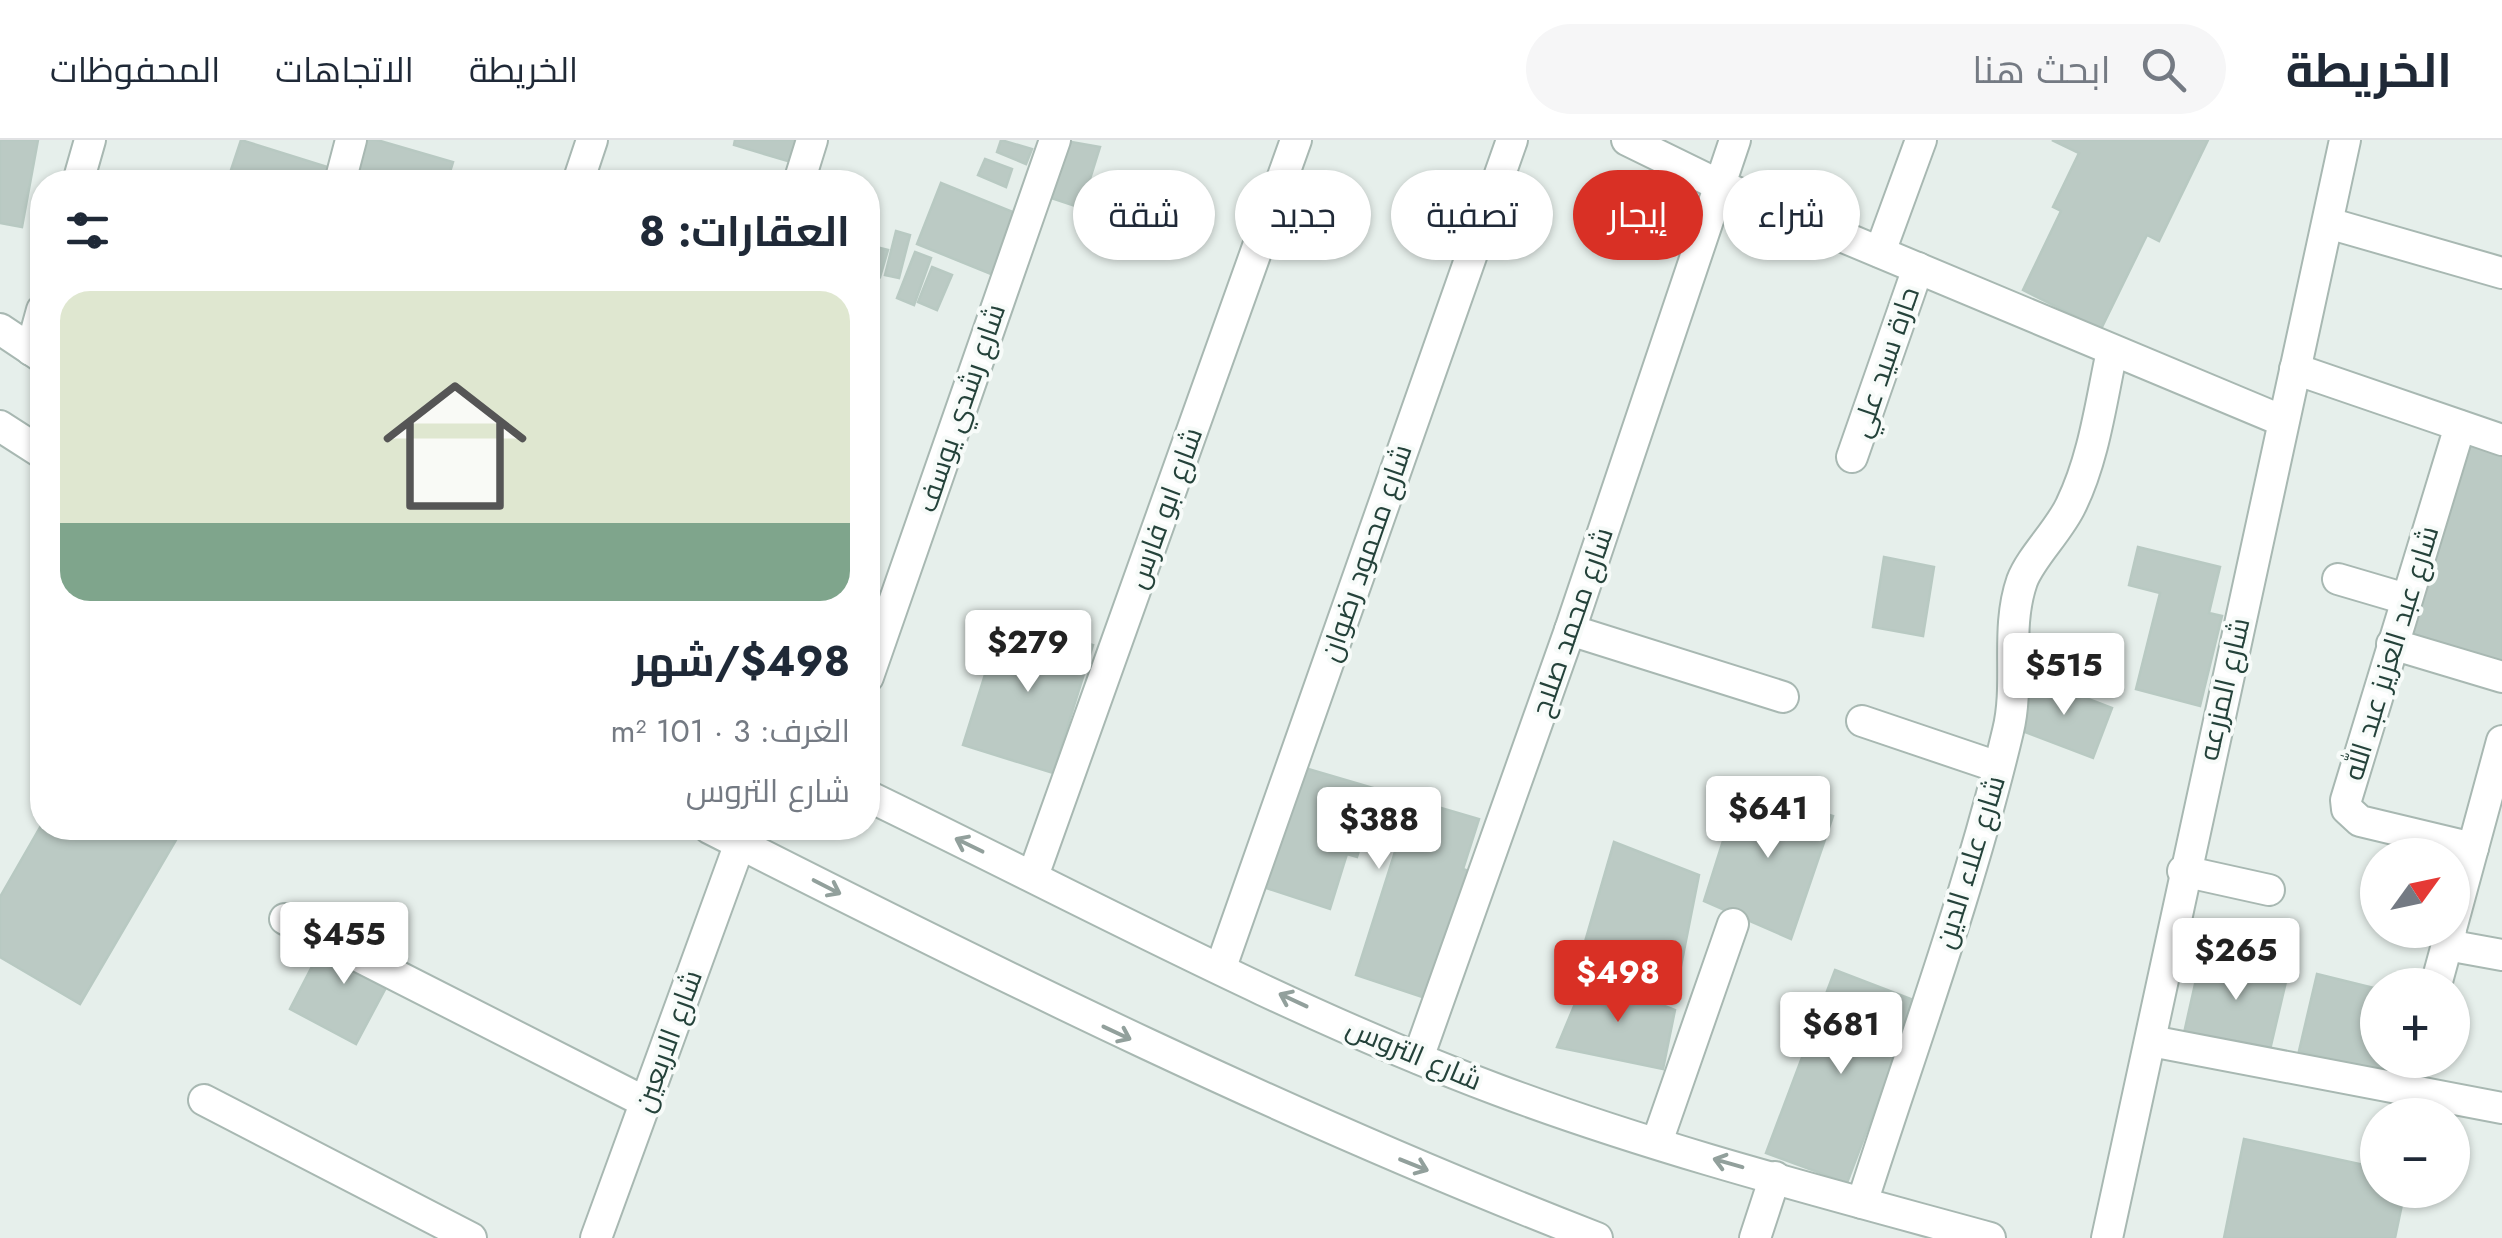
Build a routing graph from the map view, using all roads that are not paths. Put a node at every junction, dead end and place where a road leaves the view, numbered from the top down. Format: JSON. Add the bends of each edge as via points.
{"nodes":[{"id":1,"x":90,"y":140,"type":"edge"},
{"id":2,"x":352,"y":140,"type":"edge"},
{"id":3,"x":592,"y":140,"type":"edge"},
{"id":4,"x":812,"y":140,"type":"edge"},
{"id":5,"x":1055,"y":140,"type":"edge"},
{"id":6,"x":1296,"y":140,"type":"edge"},
{"id":7,"x":1512,"y":140,"type":"edge"},
{"id":8,"x":1627,"y":140,"type":"edge"},
{"id":9,"x":1735,"y":140,"type":"edge"},
{"id":10,"x":1921,"y":140,"type":"edge"},
{"id":11,"x":2345,"y":140,"type":"edge"},
{"id":12,"x":81,"y":170,"type":"edge"},
{"id":13,"x":343,"y":170,"type":"edge"},
{"id":14,"x":582,"y":170,"type":"edge"},
{"id":15,"x":803,"y":170,"type":"edge"},
{"id":16,"x":1719,"y":185,"type":"junction"},
{"id":17,"x":2328,"y":223,"type":"junction"},
{"id":18,"x":1880,"y":252,"type":"junction"},
{"id":19,"x":1918,"y":268,"type":"junction"},
{"id":20,"x":2502,"y":273,"type":"edge"},
{"id":21,"x":0,"y":329,"type":"edge"},
{"id":22,"x":30,"y":349,"type":"edge"},
{"id":23,"x":2112,"y":352,"type":"junction"},
{"id":24,"x":2295,"y":369,"type":"junction"},
{"id":25,"x":2283,"y":421,"type":"junction"},
{"id":26,"x":0,"y":426,"type":"edge"},
{"id":27,"x":2460,"y":426,"type":"junction"},
{"id":28,"x":2502,"y":440,"type":"edge"},
{"id":29,"x":30,"y":445,"type":"edge"},
{"id":30,"x":1852,"y":457,"type":"dead end"},
{"id":31,"x":2338,"y":579,"type":"dead end"},
{"id":32,"x":2406,"y":599,"type":"junction"},
{"id":33,"x":1570,"y":630,"type":"junction"},
{"id":34,"x":880,"y":643,"type":"edge"},
{"id":35,"x":2392,"y":644,"type":"junction"},
{"id":36,"x":2502,"y":677,"type":"edge"},
{"id":37,"x":1783,"y":697,"type":"dead end"},
{"id":38,"x":1862,"y":721,"type":"dead end"},
{"id":39,"x":2502,"y":741,"type":"edge"},
{"id":40,"x":1998,"y":767,"type":"junction"},
{"id":41,"x":880,"y":802,"type":"edge"},
{"id":42,"x":734,"y":840,"type":"edge"},
{"id":43,"x":740,"y":843,"type":"junction"},
{"id":44,"x":2473,"y":848,"type":"junction"},
{"id":45,"x":2470,"y":859,"type":"edge"},
{"id":46,"x":2183,"y":871,"type":"junction"},
{"id":47,"x":1034,"y":876,"type":"junction"},
{"id":48,"x":2269,"y":890,"type":"dead end"},
{"id":49,"x":285,"y":919,"type":"dead end"},
{"id":50,"x":1732,"y":924,"type":"dead end"},
{"id":51,"x":2470,"y":941,"type":"edge"},
{"id":52,"x":2502,"y":955,"type":"edge"},
{"id":53,"x":1220,"y":967,"type":"junction"},
{"id":54,"x":2151,"y":1042,"type":"junction"},
{"id":55,"x":1418,"y":1058,"type":"junction"},
{"id":56,"x":204,"y":1100,"type":"dead end"},
{"id":57,"x":646,"y":1102,"type":"junction"},
{"id":58,"x":2502,"y":1108,"type":"edge"},
{"id":59,"x":1658,"y":1142,"type":"junction"},
{"id":60,"x":1775,"y":1177,"type":"junction"},
{"id":61,"x":1862,"y":1203,"type":"junction"},
{"id":62,"x":471,"y":1238,"type":"edge"},
{"id":63,"x":596,"y":1238,"type":"edge"},
{"id":64,"x":1597,"y":1238,"type":"edge"},
{"id":65,"x":1755,"y":1238,"type":"edge"},
{"id":66,"x":1990,"y":1238,"type":"edge"},
{"id":67,"x":2106,"y":1238,"type":"edge"}],
"edges":[{"from":1,"to":12,"type":"street"},
{"from":2,"to":13,"type":"street"},
{"from":3,"to":14,"type":"street"},
{"from":4,"to":15,"type":"street"},
{"from":5,"to":34,"type":"street","name":"شارع رشدي يوسف"},
{"from":6,"to":47,"type":"street","name":"شارع ابو فارس"},
{"from":7,"to":53,"type":"street","name":"شارع محمود رضوان"},
{"from":8,"to":16,"type":"street"},
{"from":9,"to":16,"type":"street","name":"شارع محمد صلاح"},
{"from":10,"to":18,"type":"street"},
{"from":11,"to":17,"type":"street","name":"شارع المزرعه"},
{"from":16,"to":18,"type":"street"},
{"from":16,"to":33,"type":"street","name":"شارع محمد صلاح"},
{"from":17,"to":20,"type":"street"},
{"from":17,"to":24,"type":"street","name":"شارع المزرعه"},
{"from":18,"to":19,"type":"street"},
{"from":19,"to":23,"type":"street"},
{"from":19,"to":30,"type":"street","name":"حارة سيد علي"},
{"from":21,"to":22,"type":"street"},
{"from":23,"to":25,"type":"street"},
{"from":23,"to":40,"type":"street","name":"شارع علاء الدين","via":[[2072,504],[2023,577],[2014,610],[2016,678]]},
{"from":24,"to":25,"type":"street","name":"شارع المزرعه"},
{"from":24,"to":27,"type":"street"},
{"from":25,"to":46,"type":"street","name":"شارع المزرعه"},
{"from":26,"to":29,"type":"street"},
{"from":27,"to":28,"type":"street"},
{"from":27,"to":32,"type":"street","name":"شارع عبد العزيز عبد الله"},
{"from":31,"to":32,"type":"street"},
{"from":32,"to":35,"type":"street","name":"شارع عبد العزيز عبد الله"},
{"from":33,"to":37,"type":"street"},
{"from":33,"to":55,"type":"street","name":"شارع محمد صلاح"},
{"from":35,"to":36,"type":"street"},
{"from":35,"to":44,"type":"street","name":"شارع عبد العزيز عبد الله","via":[[2347,809],[2360,821]]},
{"from":38,"to":40,"type":"street"},
{"from":39,"to":44,"type":"street"},
{"from":40,"to":61,"type":"street","name":"شارع علاء الدين"},
{"from":47,"to":41,"type":"street","name":"شارع التروس","one_way":true},
{"from":42,"to":43,"type":"street"},
{"from":43,"to":57,"type":"street","name":"شارع الاربعين"},
{"from":43,"to":64,"type":"street","one_way":true,"via":[[1196,1070]]},
{"from":44,"to":45,"type":"street"},
{"from":46,"to":48,"type":"street"},
{"from":46,"to":54,"type":"street","name":"شارع المزرعه"},
{"from":47,"to":53,"type":"street","name":"شارع التروس"},
{"from":49,"to":57,"type":"street"},
{"from":50,"to":59,"type":"street"},
{"from":51,"to":52,"type":"street"},
{"from":55,"to":53,"type":"street","name":"شارع التروس","one_way":true},
{"from":54,"to":58,"type":"street"},
{"from":54,"to":67,"type":"street","name":"شارع المزرعه"},
{"from":55,"to":59,"type":"street","name":"شارع التروس"},
{"from":56,"to":62,"type":"street"},
{"from":57,"to":63,"type":"street","name":"شارع الاربعين"},
{"from":60,"to":59,"type":"street","name":"شارع التروس","one_way":true},
{"from":60,"to":61,"type":"street","name":"شارع التروس"},
{"from":60,"to":65,"type":"street"},
{"from":61,"to":66,"type":"street","name":"شارع التروس"}]}
